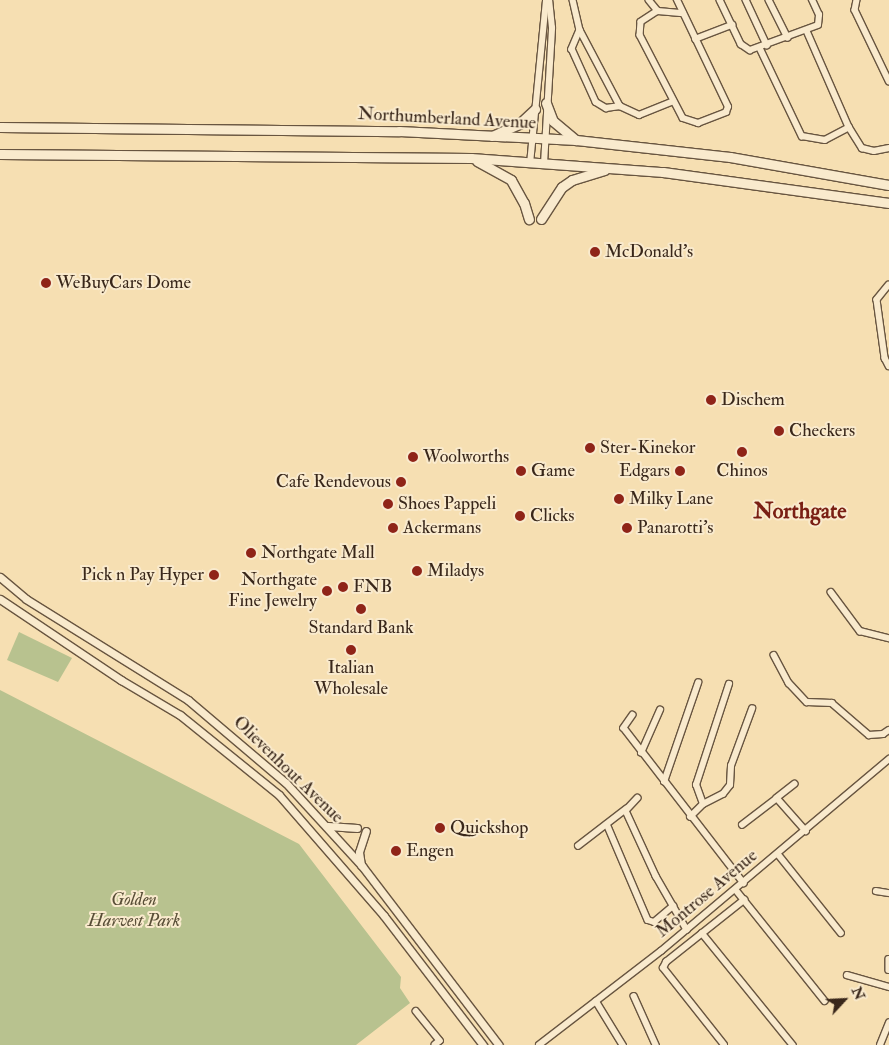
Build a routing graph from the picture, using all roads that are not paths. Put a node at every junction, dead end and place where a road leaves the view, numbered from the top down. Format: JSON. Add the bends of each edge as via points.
{"nodes":[{"id":1,"x":548,"y":0,"type":"edge"},
{"id":2,"x":573,"y":0,"type":"edge"},
{"id":3,"x":649,"y":0,"type":"edge"},
{"id":4,"x":677,"y":0,"type":"edge"},
{"id":5,"x":720,"y":0,"type":"edge"},
{"id":6,"x":746,"y":0,"type":"edge"},
{"id":7,"x":769,"y":0,"type":"edge"},
{"id":8,"x":812,"y":0,"type":"edge"},
{"id":9,"x":857,"y":0,"type":"edge"},
{"id":10,"x":658,"y":11,"type":"junction"},
{"id":11,"x":683,"y":13,"type":"junction"},
{"id":12,"x":732,"y":25,"type":"junction"},
{"id":13,"x":580,"y":30,"type":"junction"},
{"id":14,"x":806,"y":30,"type":"junction"},
{"id":15,"x":788,"y":38,"type":"junction"},
{"id":16,"x":695,"y":39,"type":"junction"},
{"id":17,"x":767,"y":45,"type":"junction"},
{"id":18,"x":760,"y":48,"type":"junction"},
{"id":19,"x":889,"y":81,"type":"edge"},
{"id":20,"x":672,"y":101,"type":"junction"},
{"id":21,"x":546,"y":103,"type":"junction"},
{"id":22,"x":620,"y":106,"type":"junction"},
{"id":23,"x":535,"y":109,"type":"junction"},
{"id":24,"x":0,"y":127,"type":"edge"},
{"id":25,"x":849,"y":127,"type":"junction"},
{"id":26,"x":490,"y":138,"type":"junction"},
{"id":27,"x":531,"y":140,"type":"junction"},
{"id":28,"x":543,"y":140,"type":"junction"},
{"id":29,"x":576,"y":140,"type":"junction"},
{"id":30,"x":889,"y":148,"type":"edge"},
{"id":31,"x":0,"y":154,"type":"edge"},
{"id":32,"x":471,"y":158,"type":"junction"},
{"id":33,"x":530,"y":164,"type":"junction"},
{"id":34,"x":544,"y":164,"type":"junction"},
{"id":35,"x":616,"y":167,"type":"junction"},
{"id":36,"x":889,"y":185,"type":"edge"},
{"id":37,"x":889,"y":203,"type":"edge"},
{"id":38,"x":529,"y":219,"type":"dead end"},
{"id":39,"x":541,"y":219,"type":"dead end"},
{"id":40,"x":889,"y":285,"type":"edge"},
{"id":41,"x":889,"y":366,"type":"edge"},
{"id":42,"x":0,"y":577,"type":"edge"},
{"id":43,"x":831,"y":592,"type":"dead end"},
{"id":44,"x":0,"y":599,"type":"edge"},
{"id":45,"x":889,"y":638,"type":"edge"},
{"id":46,"x":774,"y":655,"type":"dead end"},
{"id":47,"x":698,"y":683,"type":"dead end"},
{"id":48,"x":729,"y":684,"type":"dead end"},
{"id":49,"x":752,"y":709,"type":"dead end"},
{"id":50,"x":660,"y":710,"type":"dead end"},
{"id":51,"x":633,"y":715,"type":"dead end"},
{"id":52,"x":889,"y":730,"type":"edge"},
{"id":53,"x":641,"y":753,"type":"junction"},
{"id":54,"x":889,"y":759,"type":"edge"},
{"id":55,"x":664,"y":782,"type":"junction"},
{"id":56,"x":795,"y":784,"type":"dead end"},
{"id":57,"x":638,"y":798,"type":"dead end"},
{"id":58,"x":778,"y":798,"type":"junction"},
{"id":59,"x":703,"y":804,"type":"junction"},
{"id":60,"x":626,"y":809,"type":"junction"},
{"id":61,"x":690,"y":817,"type":"junction"},
{"id":62,"x":607,"y":824,"type":"junction"},
{"id":63,"x":742,"y":825,"type":"dead end"},
{"id":64,"x":328,"y":826,"type":"junction"},
{"id":65,"x":358,"y":828,"type":"dead end"},
{"id":66,"x":366,"y":831,"type":"dead end"},
{"id":67,"x":806,"y":831,"type":"junction"},
{"id":68,"x":578,"y":846,"type":"dead end"},
{"id":69,"x":778,"y":854,"type":"junction"},
{"id":70,"x":362,"y":866,"type":"junction"},
{"id":71,"x":744,"y":883,"type":"junction"},
{"id":72,"x":736,"y":890,"type":"junction"},
{"id":73,"x":876,"y":891,"type":"dead end"},
{"id":74,"x":889,"y":893,"type":"edge"},
{"id":75,"x":744,"y":900,"type":"junction"},
{"id":76,"x":673,"y":906,"type":"junction"},
{"id":77,"x":687,"y":930,"type":"junction"},
{"id":78,"x":702,"y":933,"type":"junction"},
{"id":79,"x":841,"y":933,"type":"dead end"},
{"id":80,"x":889,"y":959,"type":"edge"},
{"id":81,"x":889,"y":970,"type":"edge"},
{"id":82,"x":847,"y":975,"type":"dead end"},
{"id":83,"x":889,"y":987,"type":"edge"},
{"id":84,"x":634,"y":996,"type":"dead end"},
{"id":85,"x":596,"y":1001,"type":"junction"},
{"id":86,"x":825,"y":1001,"type":"dead end"},
{"id":87,"x":416,"y":1011,"type":"dead end"},
{"id":88,"x":889,"y":1023,"type":"edge"},
{"id":89,"x":435,"y":1045,"type":"edge"},
{"id":90,"x":483,"y":1045,"type":"edge"},
{"id":91,"x":499,"y":1045,"type":"edge"},
{"id":92,"x":539,"y":1045,"type":"edge"},
{"id":93,"x":623,"y":1045,"type":"edge"},
{"id":94,"x":656,"y":1045,"type":"edge"},
{"id":95,"x":724,"y":1045,"type":"edge"},
{"id":96,"x":793,"y":1045,"type":"edge"},
{"id":97,"x":880,"y":1045,"type":"edge"}],
"edges":[{"from":1,"to":21,"type":"street","via":[[552,28]]},
{"from":1,"to":23,"type":"street"},
{"from":2,"to":13,"type":"street"},
{"from":3,"to":10,"type":"street"},
{"from":4,"to":11,"type":"street"},
{"from":5,"to":12,"type":"street"},
{"from":6,"to":17,"type":"street"},
{"from":7,"to":15,"type":"street"},
{"from":8,"to":14,"type":"street","via":[[820,23]]},
{"from":9,"to":19,"type":"street","via":[[855,10]]},
{"from":10,"to":11,"type":"street"},
{"from":10,"to":20,"type":"street","via":[[641,22],[640,35]]},
{"from":11,"to":16,"type":"street"},
{"from":12,"to":16,"type":"street"},
{"from":12,"to":18,"type":"street","via":[[745,49]]},
{"from":13,"to":22,"type":"street"},
{"from":13,"to":22,"type":"street","via":[[572,49],[596,102],[606,108]]},
{"from":14,"to":15,"type":"street"},
{"from":14,"to":25,"type":"street"},
{"from":15,"to":17,"type":"street"},
{"from":16,"to":20,"type":"street","via":[[728,106],[726,112],[698,123],[691,122],[683,118]]},
{"from":17,"to":18,"type":"street"},
{"from":18,"to":25,"type":"street","via":[[802,136],[825,140]]},
{"from":20,"to":22,"type":"street","via":[[639,115]]},
{"from":21,"to":28,"type":"street"},
{"from":21,"to":29,"type":"main road","via":[[553,121]]},
{"from":23,"to":26,"type":"main road","via":[[519,124]]},
{"from":23,"to":27,"type":"street"},
{"from":24,"to":26,"type":"main road","name":"Northumberland Avenue","via":[[399,131]]},
{"from":25,"to":30,"type":"street","via":[[862,148],[874,151]]},
{"from":26,"to":27,"type":"main road","name":"Northumberland Avenue"},
{"from":27,"to":28,"type":"main road","name":"Northumberland Avenue"},
{"from":27,"to":33,"type":"street"},
{"from":28,"to":29,"type":"main road","name":"Northumberland Avenue"},
{"from":28,"to":34,"type":"street"},
{"from":29,"to":36,"type":"main road","name":"Northumberland Avenue","via":[[730,157]]},
{"from":31,"to":32,"type":"main road"},
{"from":32,"to":33,"type":"main road"},
{"from":32,"to":38,"type":"main road","via":[[511,180]]},
{"from":33,"to":34,"type":"main road"},
{"from":34,"to":35,"type":"main road"},
{"from":35,"to":37,"type":"main road"},
{"from":35,"to":39,"type":"main road","via":[[572,180],[553,198]]},
{"from":40,"to":41,"type":"street","via":[[877,300],[885,358]]},
{"from":42,"to":64,"type":"street","name":"Olievenhout Avenue","via":[[26,598],[188,700],[259,759]]},
{"from":43,"to":45,"type":"street","via":[[860,631]]},
{"from":44,"to":90,"type":"street","name":"Olievenhout Avenue","via":[[105,670],[180,715],[279,795],[384,916]]},
{"from":46,"to":52,"type":"street","via":[[789,683],[807,702],[832,703],[862,732],[875,736]]},
{"from":47,"to":55,"type":"street"},
{"from":48,"to":59,"type":"street","via":[[696,785]]},
{"from":49,"to":59,"type":"street","via":[[731,766],[730,785],[723,794]]},
{"from":50,"to":53,"type":"street"},
{"from":51,"to":53,"type":"street","via":[[624,728]]},
{"from":53,"to":55,"type":"street"},
{"from":54,"to":67,"type":"street","name":"Montrose Avenue"},
{"from":55,"to":61,"type":"street"},
{"from":56,"to":58,"type":"street"},
{"from":57,"to":60,"type":"street"},
{"from":58,"to":63,"type":"street"},
{"from":58,"to":67,"type":"street"},
{"from":59,"to":61,"type":"street"},
{"from":60,"to":62,"type":"street"},
{"from":60,"to":76,"type":"street"},
{"from":61,"to":71,"type":"street"},
{"from":62,"to":68,"type":"street"},
{"from":62,"to":76,"type":"street","via":[[648,920],[654,922]]},
{"from":64,"to":65,"type":"street"},
{"from":64,"to":70,"type":"street","name":"Olievenhout Avenue"},
{"from":66,"to":70,"type":"street","via":[[359,852]]},
{"from":67,"to":69,"type":"street","name":"Montrose Avenue"},
{"from":69,"to":71,"type":"street","name":"Montrose Avenue"},
{"from":69,"to":79,"type":"street"},
{"from":70,"to":91,"type":"street","name":"Olievenhout Avenue"},
{"from":71,"to":72,"type":"street","name":"Montrose Avenue"},
{"from":72,"to":75,"type":"street"},
{"from":72,"to":77,"type":"street","name":"Montrose Avenue"},
{"from":73,"to":74,"type":"street"},
{"from":75,"to":78,"type":"street"},
{"from":75,"to":86,"type":"street"},
{"from":76,"to":77,"type":"street"},
{"from":77,"to":85,"type":"street","name":"Montrose Avenue"},
{"from":78,"to":95,"type":"street","via":[[663,968]]},
{"from":78,"to":96,"type":"street"},
{"from":80,"to":81,"type":"street"},
{"from":82,"to":83,"type":"street"},
{"from":84,"to":94,"type":"street"},
{"from":85,"to":92,"type":"street","name":"Montrose Avenue"},
{"from":85,"to":93,"type":"street"},
{"from":87,"to":89,"type":"street","via":[[440,1041]]},
{"from":88,"to":97,"type":"street"}]}
